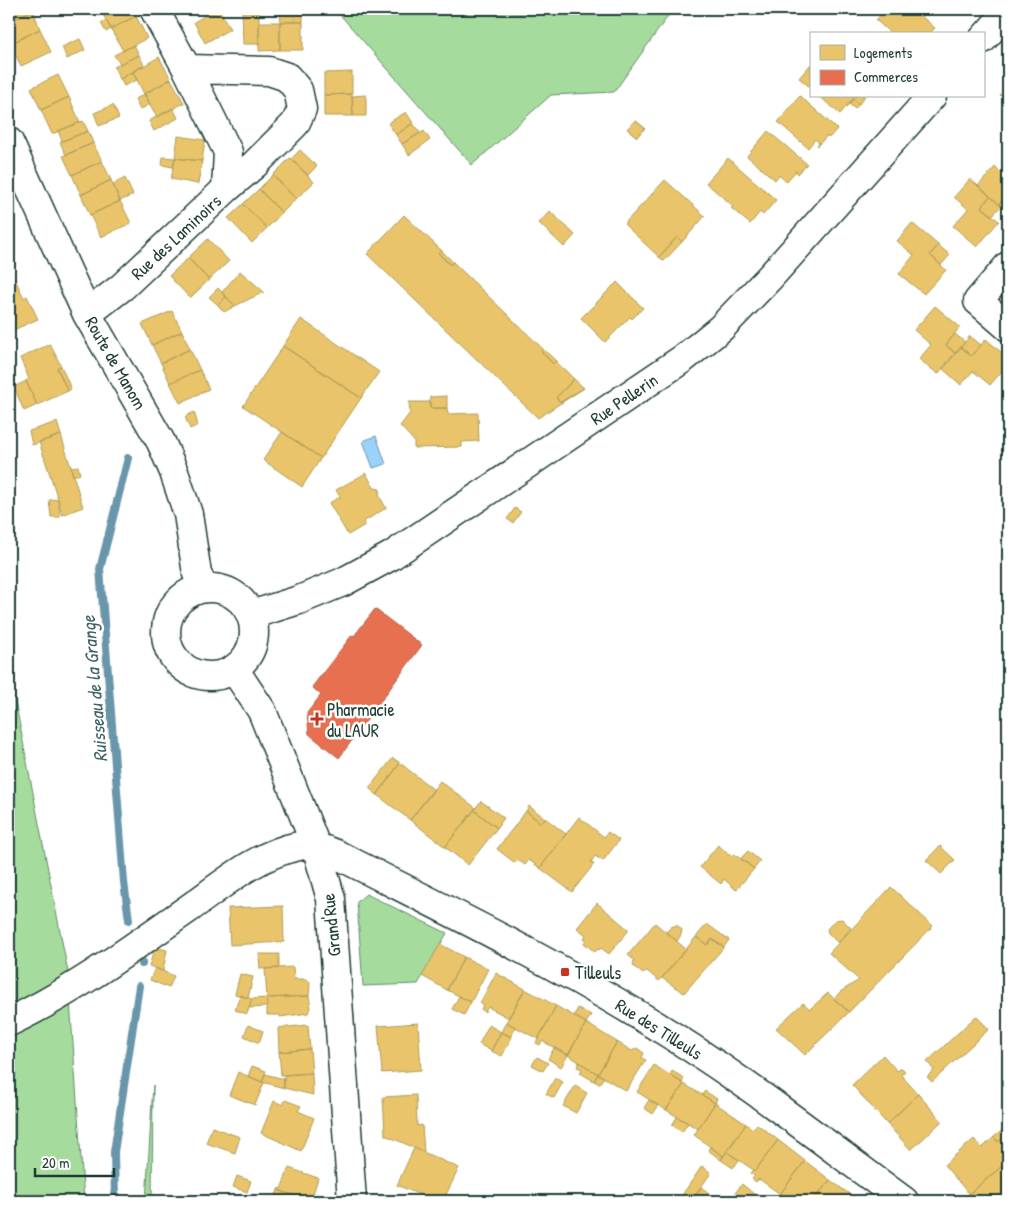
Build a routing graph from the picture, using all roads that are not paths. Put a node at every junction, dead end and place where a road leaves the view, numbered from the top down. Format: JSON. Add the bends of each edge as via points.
{"nodes":[{"id":1,"x":154,"y":9,"type":"edge"},
{"id":2,"x":1008,"y":11,"type":"edge"},
{"id":3,"x":984,"y":38,"type":"edge"},
{"id":4,"x":187,"y":69,"type":"junction"},
{"id":5,"x":930,"y":98,"type":"edge"},
{"id":6,"x":9,"y":142,"type":"edge"},
{"id":7,"x":226,"y":189,"type":"junction"},
{"id":8,"x":1008,"y":266,"type":"edge"},
{"id":9,"x":87,"y":314,"type":"junction"},
{"id":10,"x":1008,"y":327,"type":"edge"},
{"id":11,"x":204,"y":588,"type":"junction"},
{"id":12,"x":251,"y":615,"type":"junction"},
{"id":13,"x":234,"y":669,"type":"junction"},
{"id":14,"x":316,"y":846,"type":"junction"},
{"id":15,"x":9,"y":1022,"type":"edge"},
{"id":16,"x":352,"y":1201,"type":"edge"},
{"id":17,"x":904,"y":1201,"type":"edge"}],
"edges":[{"from":1,"to":4,"type":"street","name":"Rue des Laminoirs"},
{"from":2,"to":3,"type":"street"},
{"from":4,"to":7,"type":"street","name":"Rue des Laminoirs","via":[[228,152]]},
{"from":4,"to":7,"type":"street","via":[[269,71],[288,77],[298,90],[302,109],[296,124]]},
{"from":5,"to":12,"type":"street","name":"Rue Pellerin","via":[[771,276],[721,328],[684,358],[391,556],[342,582]]},
{"from":6,"to":9,"type":"street","name":"Route de Manom"},
{"from":7,"to":9,"type":"street","name":"Rue des Laminoirs","via":[[122,288]]},
{"from":8,"to":10,"type":"street","via":[[978,301]]},
{"from":9,"to":11,"type":"street","name":"Route de Manom","via":[[164,449],[188,514],[197,574]]},
{"from":11,"to":12,"type":"street","via":[[232,594],[244,603]]},
{"from":11,"to":13,"type":"street","via":[[179,601],[167,626],[167,641],[181,665],[194,673],[222,675]]},
{"from":12,"to":13,"type":"street","via":[[252,645]]},
{"from":13,"to":14,"type":"street","name":"Grand'Rue","via":[[262,711]]},
{"from":14,"to":15,"type":"street","via":[[301,845],[254,863],[92,975]]},
{"from":14,"to":16,"type":"street","name":"Grand'Rue","via":[[331,898]]},
{"from":14,"to":17,"type":"street","name":"Rue des Tilleuls","via":[[520,949],[645,1019],[721,1067]]}]}
